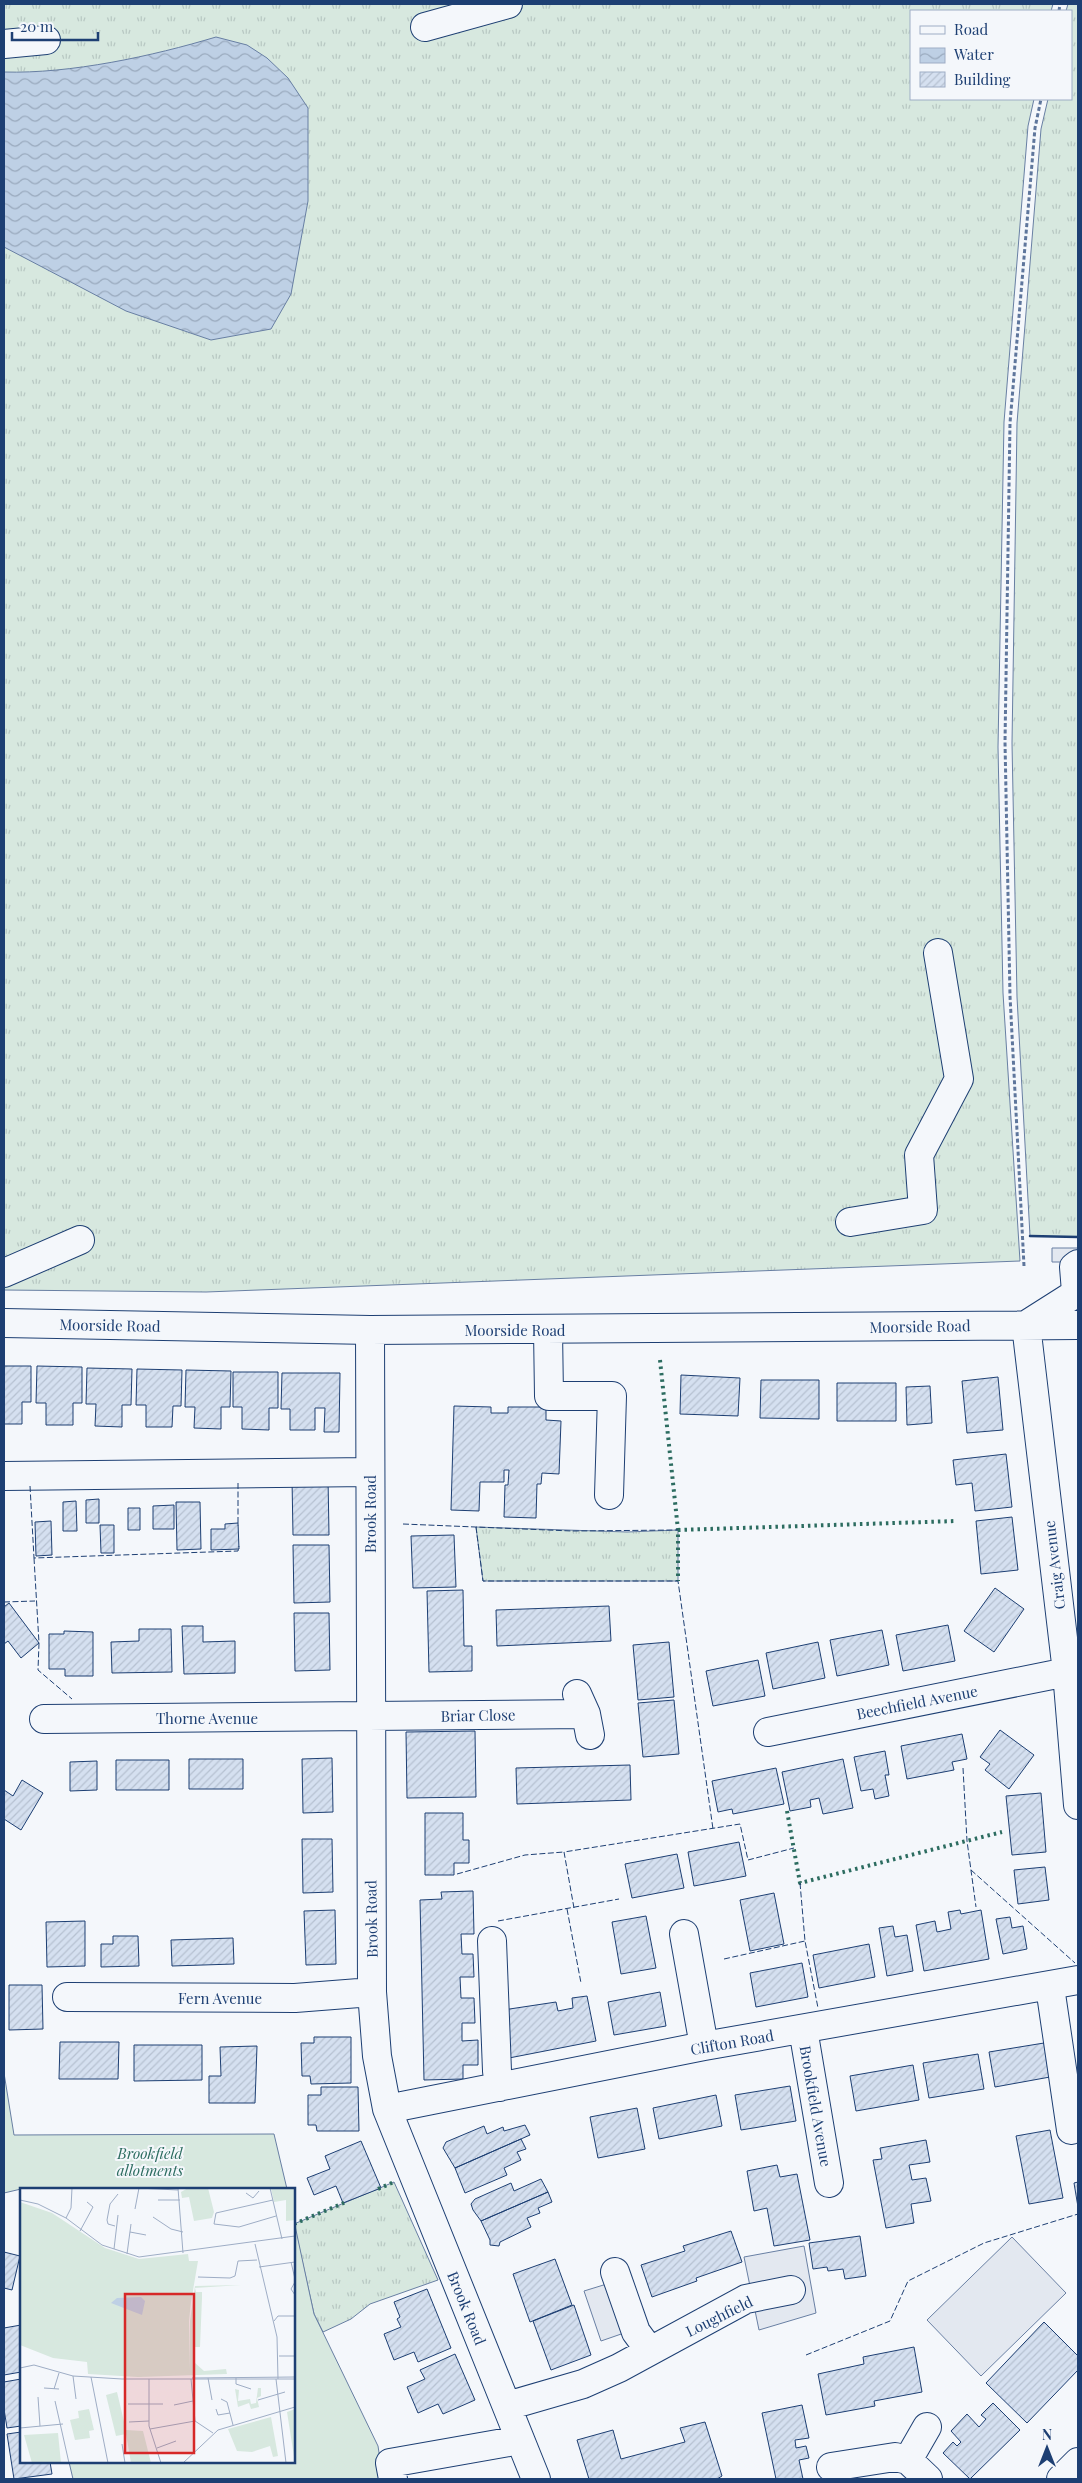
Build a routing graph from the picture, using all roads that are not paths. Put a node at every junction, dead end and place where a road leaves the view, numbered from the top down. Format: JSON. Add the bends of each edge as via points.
{"nodes":[{"id":1,"x":508,"y":4,"type":"edge"},
{"id":2,"x":425,"y":27,"type":"dead end"},
{"id":3,"x":46,"y":40,"type":"dead end"},
{"id":4,"x":4,"y":44,"type":"edge"},
{"id":5,"x":938,"y":953,"type":"dead end"},
{"id":6,"x":850,"y":1222,"type":"dead end"},
{"id":7,"x":80,"y":1240,"type":"dead end"},
{"id":8,"x":1078,"y":1264,"type":"edge"},
{"id":9,"x":4,"y":1273,"type":"edge"},
{"id":10,"x":1077,"y":1292,"type":"edge"},
{"id":11,"x":4,"y":1323,"type":"edge"},
{"id":12,"x":1026,"y":1325,"type":"junction"},
{"id":13,"x":1078,"y":1325,"type":"edge"},
{"id":14,"x":370,"y":1330,"type":"junction"},
{"id":15,"x":548,"y":1330,"type":"junction"},
{"id":16,"x":370,"y":1472,"type":"junction"},
{"id":17,"x":4,"y":1476,"type":"edge"},
{"id":18,"x":609,"y":1495,"type":"dead end"},
{"id":19,"x":1067,"y":1672,"type":"junction"},
{"id":20,"x":585,"y":1714,"type":"dead end"},
{"id":21,"x":370,"y":1716,"type":"junction"},
{"id":22,"x":44,"y":1719,"type":"dead end"},
{"id":23,"x":768,"y":1732,"type":"dead end"},
{"id":24,"x":1078,"y":1805,"type":"edge"},
{"id":25,"x":684,"y":1934,"type":"dead end"},
{"id":26,"x":492,"y":1941,"type":"dead end"},
{"id":27,"x":1078,"y":1980,"type":"edge"},
{"id":28,"x":1050,"y":1987,"type":"junction"},
{"id":29,"x":372,"y":1992,"type":"junction"},
{"id":30,"x":67,"y":1997,"type":"dead end"},
{"id":31,"x":803,"y":2029,"type":"junction"},
{"id":32,"x":704,"y":2046,"type":"junction"},
{"id":33,"x":499,"y":2088,"type":"junction"},
{"id":34,"x":387,"y":2110,"type":"junction"},
{"id":35,"x":1072,"y":2130,"type":"dead end"},
{"id":36,"x":830,"y":2182,"type":"dead end"},
{"id":37,"x":614,"y":2272,"type":"dead end"},
{"id":38,"x":791,"y":2290,"type":"dead end"},
{"id":39,"x":650,"y":2351,"type":"junction"},
{"id":40,"x":507,"y":2406,"type":"junction"},
{"id":41,"x":927,"y":2428,"type":"dead end"},
{"id":42,"x":518,"y":2436,"type":"junction"},
{"id":43,"x":908,"y":2460,"type":"junction"},
{"id":44,"x":1078,"y":2462,"type":"edge"},
{"id":45,"x":831,"y":2467,"type":"dead end"},
{"id":46,"x":393,"y":2479,"type":"edge"},
{"id":47,"x":536,"y":2479,"type":"edge"},
{"id":48,"x":928,"y":2479,"type":"edge"},
{"id":49,"x":1061,"y":2479,"type":"edge"}],
"edges":[{"from":1,"to":2,"type":"street"},
{"from":3,"to":4,"type":"street"},
{"from":5,"to":6,"type":"street","via":[[959,1079],[919,1155],[923,1210]]},
{"from":7,"to":9,"type":"street"},
{"from":8,"to":10,"type":"street","via":[[1074,1267]]},
{"from":10,"to":12,"type":"street"},
{"from":11,"to":14,"type":"street","name":"Moorside Road"},
{"from":12,"to":13,"type":"street","name":"Moorside Road"},
{"from":12,"to":15,"type":"street","name":"Moorside Road"},
{"from":12,"to":19,"type":"street","name":"Craig Avenue"},
{"from":14,"to":15,"type":"street","name":"Moorside Road"},
{"from":14,"to":16,"type":"street","name":"Brook Road"},
{"from":15,"to":18,"type":"street","via":[[549,1396],[612,1396]]},
{"from":16,"to":17,"type":"street"},
{"from":16,"to":21,"type":"street","name":"Brook Road"},
{"from":19,"to":23,"type":"street","name":"Beechfield Avenue"},
{"from":19,"to":24,"type":"street","name":"Craig Avenue"},
{"from":20,"to":21,"type":"street","name":"Briar Close"},
{"from":21,"to":22,"type":"street","name":"Thorne Avenue"},
{"from":21,"to":29,"type":"street","name":"Brook Road"},
{"from":25,"to":32,"type":"street"},
{"from":26,"to":33,"type":"street"},
{"from":27,"to":28,"type":"street","name":"Clifton Road"},
{"from":28,"to":31,"type":"street","name":"Clifton Road"},
{"from":28,"to":35,"type":"street"},
{"from":29,"to":30,"type":"street","name":"Fern Avenue","via":[[295,1998]]},
{"from":29,"to":34,"type":"street","name":"Brook Road","via":[[377,2056]]},
{"from":31,"to":32,"type":"street","name":"Clifton Road"},
{"from":31,"to":36,"type":"street","name":"Brookfield Avenue"},
{"from":32,"to":33,"type":"street","name":"Clifton Road"},
{"from":33,"to":34,"type":"street","name":"Clifton Road"},
{"from":34,"to":40,"type":"street","name":"Brook Road"},
{"from":37,"to":39,"type":"street","via":[[636,2332]]},
{"from":38,"to":39,"type":"street","name":"Loughfield","via":[[746,2299]]},
{"from":39,"to":40,"type":"street","name":"Loughfield","via":[[583,2384]]},
{"from":40,"to":42,"type":"street","name":"Brook Road"},
{"from":41,"to":43,"type":"street"},
{"from":42,"to":46,"type":"street","via":[[508,2442],[390,2463]]},
{"from":42,"to":47,"type":"street","name":"Brook Road"},
{"from":43,"to":45,"type":"street","via":[[895,2457]]},
{"from":43,"to":48,"type":"street"},
{"from":44,"to":49,"type":"street"}]}
